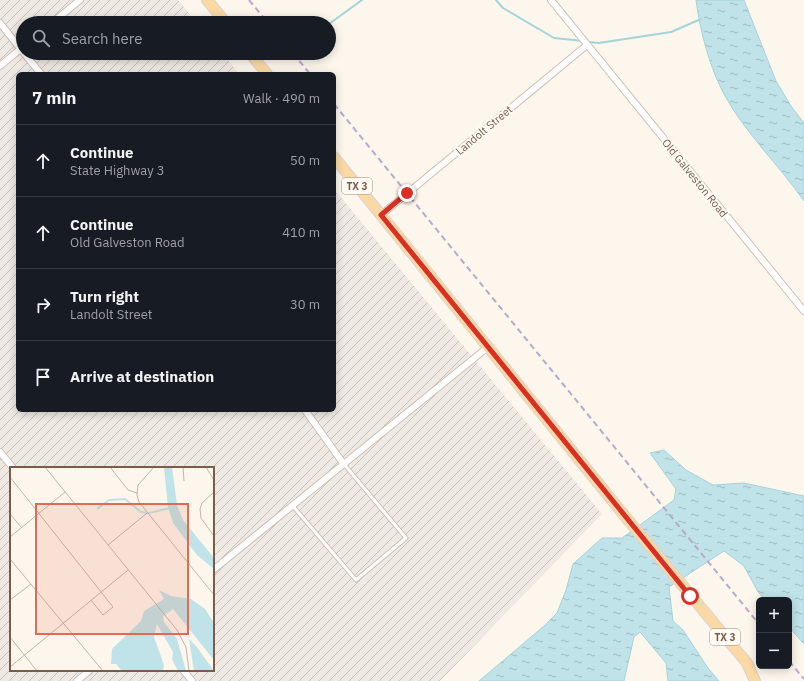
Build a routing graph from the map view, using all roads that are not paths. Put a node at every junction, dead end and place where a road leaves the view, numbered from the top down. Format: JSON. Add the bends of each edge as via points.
{"nodes":[{"id":1,"x":80,"y":0,"type":"edge"},
{"id":2,"x":207,"y":0,"type":"edge"},
{"id":3,"x":551,"y":0,"type":"edge"},
{"id":4,"x":61,"y":16,"type":"edge"},
{"id":5,"x":220,"y":16,"type":"edge"},
{"id":6,"x":0,"y":23,"type":"edge"},
{"id":7,"x":16,"y":42,"type":"edge"},
{"id":8,"x":587,"y":45,"type":"junction"},
{"id":9,"x":16,"y":55,"type":"edge"},
{"id":10,"x":30,"y":60,"type":"edge"},
{"id":11,"x":256,"y":60,"type":"edge"},
{"id":12,"x":0,"y":66,"type":"edge"},
{"id":13,"x":40,"y":72,"type":"edge"},
{"id":14,"x":265,"y":72,"type":"edge"},
{"id":15,"x":336,"y":159,"type":"edge"},
{"id":16,"x":381,"y":215,"type":"junction"},
{"id":17,"x":804,"y":311,"type":"edge"},
{"id":18,"x":488,"y":347,"type":"junction"},
{"id":19,"x":306,"y":412,"type":"edge"},
{"id":20,"x":0,"y":452,"type":"edge"},
{"id":21,"x":343,"y":463,"type":"junction"},
{"id":22,"x":12,"y":467,"type":"edge"},
{"id":23,"x":292,"y":505,"type":"junction"},
{"id":24,"x":214,"y":569,"type":"edge"},
{"id":25,"x":89,"y":671,"type":"edge"},
{"id":26,"x":184,"y":671,"type":"edge"},
{"id":27,"x":77,"y":681,"type":"edge"},
{"id":28,"x":192,"y":681,"type":"edge"},
{"id":29,"x":755,"y":681,"type":"edge"}],
"edges":[{"from":1,"to":4,"type":"street"},
{"from":2,"to":5,"type":"main road"},
{"from":3,"to":8,"type":"street","name":"Old Galveston Road"},
{"from":6,"to":7,"type":"street"},
{"from":8,"to":16,"type":"street","name":"Landolt Street"},
{"from":8,"to":17,"type":"street","name":"Old Galveston Road"},
{"from":9,"to":12,"type":"street"},
{"from":10,"to":13,"type":"street"},
{"from":11,"to":14,"type":"main road"},
{"from":15,"to":16,"type":"main road","number":"TX 3"},
{"from":16,"to":18,"type":"main road","number":"TX 3"},
{"from":18,"to":21,"type":"street"},
{"from":18,"to":29,"type":"main road","number":"TX 3","via":[[747,663]]},
{"from":19,"to":21,"type":"street"},
{"from":20,"to":22,"type":"street"},
{"from":21,"to":23,"type":"street"},
{"from":21,"to":23,"type":"lane","via":[[406,538],[356,580]]},
{"from":23,"to":24,"type":"street"},
{"from":25,"to":27,"type":"street"},
{"from":26,"to":28,"type":"street"}]}
